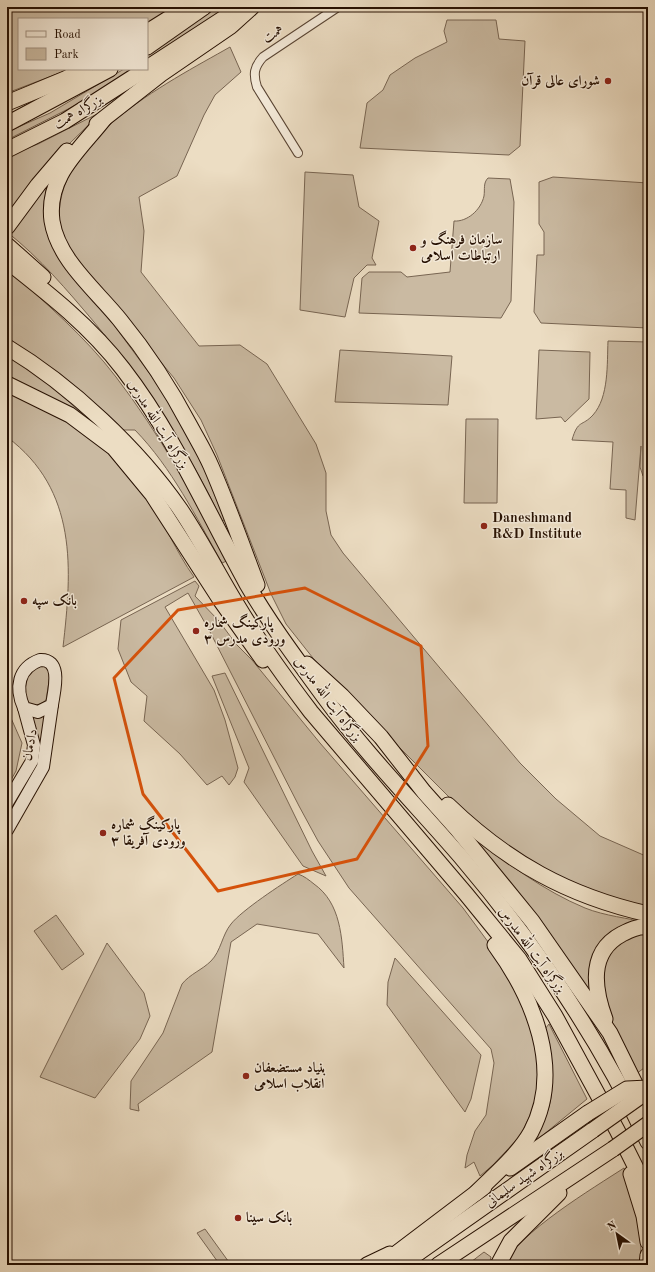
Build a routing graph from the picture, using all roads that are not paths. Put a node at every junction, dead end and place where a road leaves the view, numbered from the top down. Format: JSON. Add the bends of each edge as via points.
{"nodes":[{"id":1,"x":187,"y":7,"type":"edge"},
{"id":2,"x":204,"y":7,"type":"edge"},
{"id":3,"x":241,"y":7,"type":"edge"},
{"id":4,"x":252,"y":7,"type":"edge"},
{"id":5,"x":338,"y":7,"type":"edge"},
{"id":6,"x":148,"y":31,"type":"edge"},
{"id":7,"x":148,"y":46,"type":"edge"},
{"id":8,"x":148,"y":68,"type":"edge"},
{"id":9,"x":83,"y":70,"type":"edge"},
{"id":10,"x":108,"y":70,"type":"edge"},
{"id":11,"x":144,"y":70,"type":"edge"},
{"id":12,"x":7,"y":103,"type":"edge"},
{"id":13,"x":104,"y":119,"type":"junction"},
{"id":14,"x":7,"y":124,"type":"edge"},
{"id":15,"x":7,"y":150,"type":"edge"},
{"id":16,"x":298,"y":153,"type":"dead end"},
{"id":17,"x":11,"y":222,"type":"edge"},
{"id":18,"x":7,"y":245,"type":"edge"},
{"id":19,"x":7,"y":261,"type":"edge"},
{"id":20,"x":85,"y":326,"type":"junction"},
{"id":21,"x":7,"y":347,"type":"edge"},
{"id":22,"x":7,"y":384,"type":"edge"},
{"id":23,"x":272,"y":623,"type":"junction"},
{"id":24,"x":294,"y":653,"type":"junction"},
{"id":25,"x":291,"y":686,"type":"junction"},
{"id":26,"x":52,"y":705,"type":"junction"},
{"id":27,"x":24,"y":708,"type":"junction"},
{"id":28,"x":408,"y":769,"type":"junction"},
{"id":29,"x":7,"y":803,"type":"edge"},
{"id":30,"x":7,"y":830,"type":"edge"},
{"id":31,"x":466,"y":894,"type":"junction"},
{"id":32,"x":648,"y":914,"type":"edge"},
{"id":33,"x":648,"y":927,"type":"edge"},
{"id":34,"x":610,"y":1033,"type":"junction"},
{"id":35,"x":648,"y":1090,"type":"edge"},
{"id":36,"x":648,"y":1110,"type":"edge"},
{"id":37,"x":648,"y":1124,"type":"edge"},
{"id":38,"x":617,"y":1130,"type":"junction"},
{"id":39,"x":648,"y":1142,"type":"edge"},
{"id":40,"x":613,"y":1149,"type":"junction"},
{"id":41,"x":648,"y":1192,"type":"edge"},
{"id":42,"x":476,"y":1193,"type":"junction"},
{"id":43,"x":559,"y":1193,"type":"junction"},
{"id":44,"x":648,"y":1242,"type":"edge"},
{"id":45,"x":403,"y":1247,"type":"junction"},
{"id":46,"x":648,"y":1255,"type":"edge"},
{"id":47,"x":367,"y":1265,"type":"edge"},
{"id":48,"x":381,"y":1265,"type":"edge"},
{"id":49,"x":401,"y":1265,"type":"edge"},
{"id":50,"x":438,"y":1265,"type":"edge"},
{"id":51,"x":457,"y":1265,"type":"edge"},
{"id":52,"x":498,"y":1265,"type":"edge"},
{"id":53,"x":648,"y":1265,"type":"edge"}],
"edges":[{"from":1,"to":6,"type":"highway"},
{"from":2,"to":7,"type":"highway"},
{"from":3,"to":8,"type":"highway","name":"بزرگراه همت"},
{"from":4,"to":13,"type":"highway","via":[[231,26],[161,74]]},
{"from":5,"to":16,"type":"street","name":"همت","via":[[263,56],[257,64],[254,75],[257,87]]},
{"from":9,"to":12,"type":"highway"},
{"from":10,"to":14,"type":"highway","name":"بزرگراه همت","via":[[32,113]]},
{"from":11,"to":15,"type":"highway","name":"بزرگراه همت","via":[[65,121]]},
{"from":13,"to":17,"type":"highway","via":[[66,152],[38,184]]},
{"from":13,"to":23,"type":"highway","via":[[70,158],[59,179],[52,205],[52,222],[56,236],[72,263],[120,320],[172,392],[211,466]]},
{"from":18,"to":20,"type":"highway","via":[[60,294]]},
{"from":19,"to":20,"type":"highway","name":"بزرگراه آیت الله مدرس"},
{"from":20,"to":23,"type":"highway","name":"بزرگراه آیت الله مدرس","via":[[140,393],[185,466],[247,583]]},
{"from":21,"to":25,"type":"highway","name":"بزرگراه آیت الله مدرس","via":[[40,368],[107,425],[163,487]]},
{"from":22,"to":25,"type":"highway","via":[[70,415],[114,448],[152,494],[246,639],[266,663]]},
{"from":23,"to":24,"type":"highway","name":"بزرگراه آیت الله مدرس"},
{"from":24,"to":28,"type":"highway","via":[[342,696]]},
{"from":24,"to":39,"type":"highway","name":"بزرگراه آیت الله مدرس","via":[[348,728],[523,934],[598,1049]]},
{"from":25,"to":31,"type":"highway","name":"بزرگراه آیت الله مدرس"},
{"from":26,"to":27,"type":"street","via":[[38,712]]},
{"from":26,"to":27,"type":"street","via":[[54,668],[46,660],[40,660],[29,666],[21,676],[18,688]]},
{"from":26,"to":30,"type":"street","name":"دادمان","via":[[43,767]]},
{"from":27,"to":29,"type":"street","name":"دادمان","via":[[34,745],[32,761]]},
{"from":28,"to":32,"type":"highway","via":[[494,846],[535,872],[601,902]]},
{"from":28,"to":34,"type":"highway","via":[[424,792],[532,921]]},
{"from":31,"to":38,"type":"highway","name":"بزرگراه آیت الله مدرس","via":[[519,959],[555,1016]]},
{"from":31,"to":42,"type":"highway","via":[[480,924],[506,960],[523,990],[535,1018],[544,1056],[542,1104],[530,1133],[520,1149]]},
{"from":33,"to":34,"type":"highway","via":[[619,935],[609,943],[597,962],[596,986]]},
{"from":34,"to":36,"type":"highway"},
{"from":35,"to":42,"type":"highway","bridge":true,"via":[[627,1089],[588,1113]]},
{"from":35,"to":49,"type":"highway","name":"بزرگراه شهید سلیمانی","bridge":true},
{"from":37,"to":40,"type":"highway","name":"بزرگراه شهید سلیمانی","bridge":true},
{"from":38,"to":41,"type":"highway","name":"بزرگراه آیت الله مدرس"},
{"from":38,"to":44,"type":"highway","via":[[644,1216]]},
{"from":40,"to":43,"type":"highway","via":[[587,1174]]},
{"from":40,"to":50,"type":"highway","name":"بزرگراه شهید سلیمانی"},
{"from":42,"to":45,"type":"highway"},
{"from":43,"to":51,"type":"highway"},
{"from":43,"to":52,"type":"highway","via":[[511,1242]]},
{"from":45,"to":47,"type":"highway"},
{"from":45,"to":48,"type":"highway"},
{"from":46,"to":53,"type":"highway"}]}
